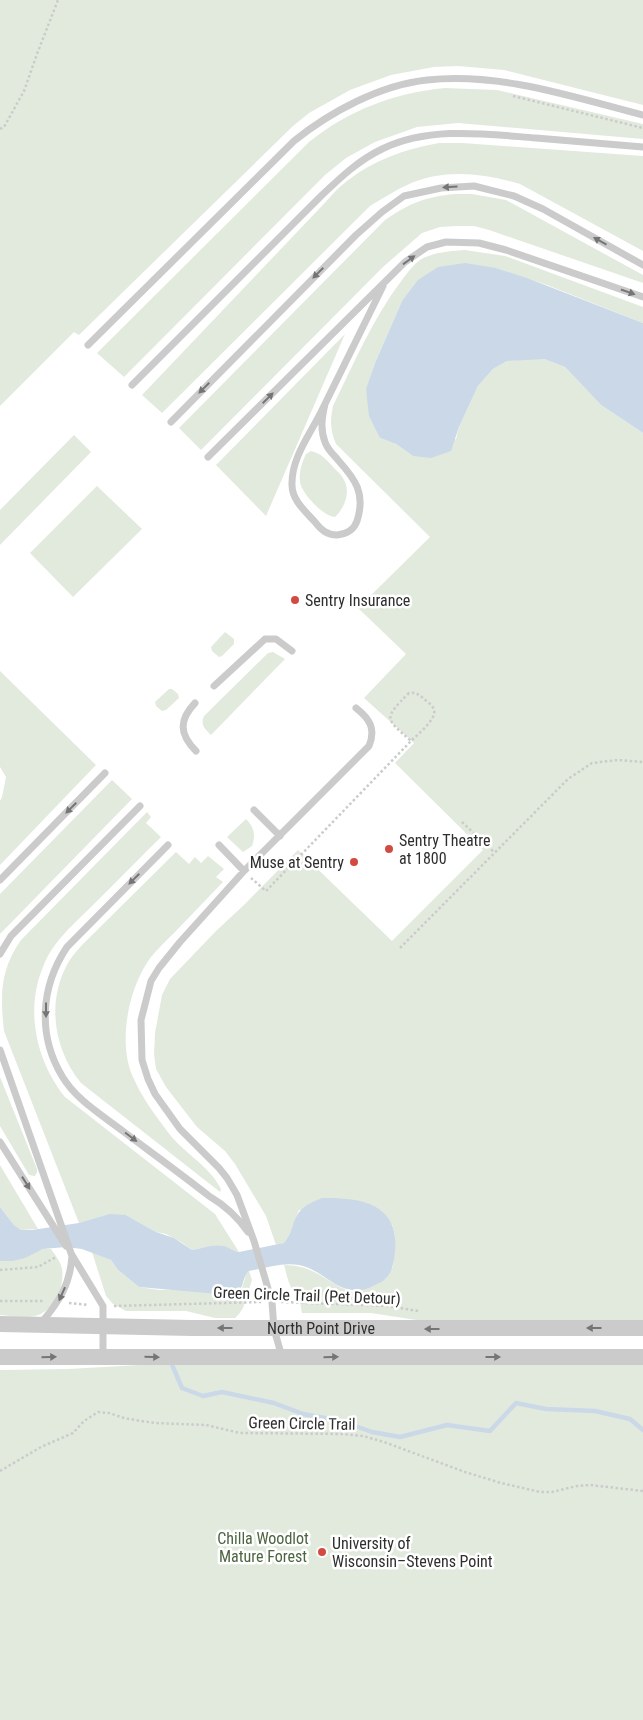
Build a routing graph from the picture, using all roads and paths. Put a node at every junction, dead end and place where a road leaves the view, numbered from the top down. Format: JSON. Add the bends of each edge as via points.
{"nodes":[{"id":1,"x":58,"y":0,"type":"edge"},
{"id":2,"x":643,"y":115,"type":"edge"},
{"id":3,"x":0,"y":129,"type":"edge"},
{"id":4,"x":643,"y":147,"type":"edge"},
{"id":5,"x":643,"y":265,"type":"edge"},
{"id":6,"x":386,"y":281,"type":"junction"},
{"id":7,"x":643,"y":297,"type":"edge"},
{"id":8,"x":88,"y":345,"type":"dead end"},
{"id":9,"x":132,"y":385,"type":"dead end"},
{"id":10,"x":325,"y":404,"type":"junction"},
{"id":11,"x":171,"y":422,"type":"dead end"},
{"id":12,"x":208,"y":457,"type":"dead end"},
{"id":13,"x":292,"y":652,"type":"dead end"},
{"id":14,"x":214,"y":686,"type":"dead end"},
{"id":15,"x":195,"y":703,"type":"dead end"},
{"id":16,"x":356,"y":708,"type":"dead end"},
{"id":17,"x":411,"y":741,"type":"junction"},
{"id":18,"x":196,"y":751,"type":"dead end"},
{"id":19,"x":643,"y":762,"type":"edge"},
{"id":20,"x":105,"y":773,"type":"dead end"},
{"id":21,"x":140,"y":806,"type":"dead end"},
{"id":22,"x":254,"y":810,"type":"dead end"},
{"id":23,"x":462,"y":822,"type":"dead end"},
{"id":24,"x":280,"y":836,"type":"junction"},
{"id":25,"x":168,"y":845,"type":"dead end"},
{"id":26,"x":220,"y":845,"type":"dead end"},
{"id":27,"x":494,"y":852,"type":"junction"},
{"id":28,"x":244,"y":871,"type":"junction"},
{"id":29,"x":0,"y":880,"type":"edge"},
{"id":30,"x":400,"y":948,"type":"dead end"},
{"id":31,"x":0,"y":954,"type":"edge"},
{"id":32,"x":0,"y":1050,"type":"edge"},
{"id":33,"x":0,"y":1142,"type":"edge"},
{"id":34,"x":254,"y":1241,"type":"junction"},
{"id":35,"x":72,"y":1256,"type":"junction"},
{"id":36,"x":56,"y":1257,"type":"dead end"},
{"id":37,"x":0,"y":1270,"type":"edge"},
{"id":38,"x":0,"y":1301,"type":"edge"},
{"id":39,"x":58,"y":1302,"type":"junction"},
{"id":40,"x":272,"y":1302,"type":"junction"},
{"id":41,"x":103,"y":1306,"type":"junction"},
{"id":42,"x":421,"y":1312,"type":"dead end"},
{"id":43,"x":0,"y":1324,"type":"edge"},
{"id":44,"x":39,"y":1325,"type":"junction"},
{"id":45,"x":103,"y":1327,"type":"junction"},
{"id":46,"x":643,"y":1328,"type":"edge"},
{"id":47,"x":274,"y":1329,"type":"junction"},
{"id":48,"x":103,"y":1356,"type":"junction"},
{"id":49,"x":0,"y":1357,"type":"edge"},
{"id":50,"x":643,"y":1357,"type":"edge"},
{"id":51,"x":282,"y":1358,"type":"junction"},
{"id":52,"x":0,"y":1471,"type":"edge"},
{"id":53,"x":643,"y":1491,"type":"edge"}],
"edges":[{"from":1,"to":3,"type":"path","via":[[24,91]]},
{"from":2,"to":8,"type":"lane","via":[[503,82],[462,79],[426,80],[366,98],[315,124],[294,141]]},
{"from":4,"to":9,"type":"lane","via":[[458,134],[430,135],[384,148],[365,158],[322,195]]},
{"from":5,"to":11,"type":"lane","one_way":true,"via":[[514,196],[474,186],[440,188],[404,196],[356,235]]},
{"from":6,"to":7,"type":"lane","one_way":true,"via":[[427,247],[446,242],[480,243]]},
{"from":6,"to":10,"type":"lane"},
{"from":12,"to":6,"type":"lane","one_way":true},
{"from":10,"to":10,"type":"lane","via":[[294,468],[292,487],[296,501],[321,530],[346,534],[355,526],[360,498],[353,477],[324,440],[322,417]]},
{"from":13,"to":14,"type":"lane","via":[[281,642],[265,640]]},
{"from":15,"to":18,"type":"lane","via":[[185,714],[183,727],[187,741]]},
{"from":16,"to":24,"type":"lane","via":[[371,724],[373,736],[369,746]]},
{"from":17,"to":17,"type":"path","via":[[434,714],[432,707],[412,692],[390,717],[391,723]]},
{"from":17,"to":28,"type":"path","via":[[266,891]]},
{"from":19,"to":27,"type":"path","via":[[592,763],[568,778]]},
{"from":20,"to":29,"type":"lane","one_way":true},
{"from":21,"to":31,"type":"lane","via":[[11,936]]},
{"from":22,"to":24,"type":"lane"},
{"from":23,"to":27,"type":"path"},
{"from":24,"to":28,"type":"lane"},
{"from":25,"to":34,"type":"lane","one_way":true,"via":[[67,946],[58,961],[46,993],[46,1027],[50,1047],[62,1077],[82,1100],[225,1206]]},
{"from":26,"to":28,"type":"lane"},
{"from":27,"to":30,"type":"path"},
{"from":28,"to":34,"type":"lane","via":[[151,981],[141,1020],[141,1040],[142,1060],[155,1094],[180,1129],[228,1178]]},
{"from":32,"to":35,"type":"lane"},
{"from":33,"to":35,"type":"lane","one_way":true},
{"from":34,"to":40,"type":"lane"},
{"from":35,"to":39,"type":"lane","one_way":true,"via":[[69,1276]]},
{"from":35,"to":41,"type":"lane"},
{"from":36,"to":37,"type":"path","via":[[38,1267]]},
{"from":38,"to":39,"type":"path","name":"Green Circle Trail (Pet Detour)"},
{"from":39,"to":41,"type":"path","name":"Green Circle Trail (Pet Detour)"},
{"from":39,"to":44,"type":"lane"},
{"from":40,"to":41,"type":"path","name":"Green Circle Trail (Pet Detour)"},
{"from":40,"to":42,"type":"path","name":"Green Circle Trail (Pet Detour)","via":[[388,1306]]},
{"from":40,"to":47,"type":"lane"},
{"from":41,"to":45,"type":"lane"},
{"from":43,"to":44,"type":"street","name":"North Point Drive"},
{"from":44,"to":45,"type":"street","name":"North Point Drive"},
{"from":47,"to":45,"type":"street","name":"North Point Drive","one_way":true},
{"from":45,"to":48,"type":"lane"},
{"from":46,"to":47,"type":"street","name":"North Point Drive","one_way":true},
{"from":47,"to":51,"type":"lane"},
{"from":49,"to":48,"type":"street","name":"North Point Drive","one_way":true},
{"from":48,"to":51,"type":"street","name":"North Point Drive","one_way":true},
{"from":51,"to":50,"type":"street","name":"North Point Drive","one_way":true},
{"from":52,"to":53,"type":"path","name":"Green Circle Trail","via":[[73,1433],[98,1412],[141,1421],[206,1425],[240,1433],[363,1436],[464,1472],[540,1492],[590,1485]]}]}
